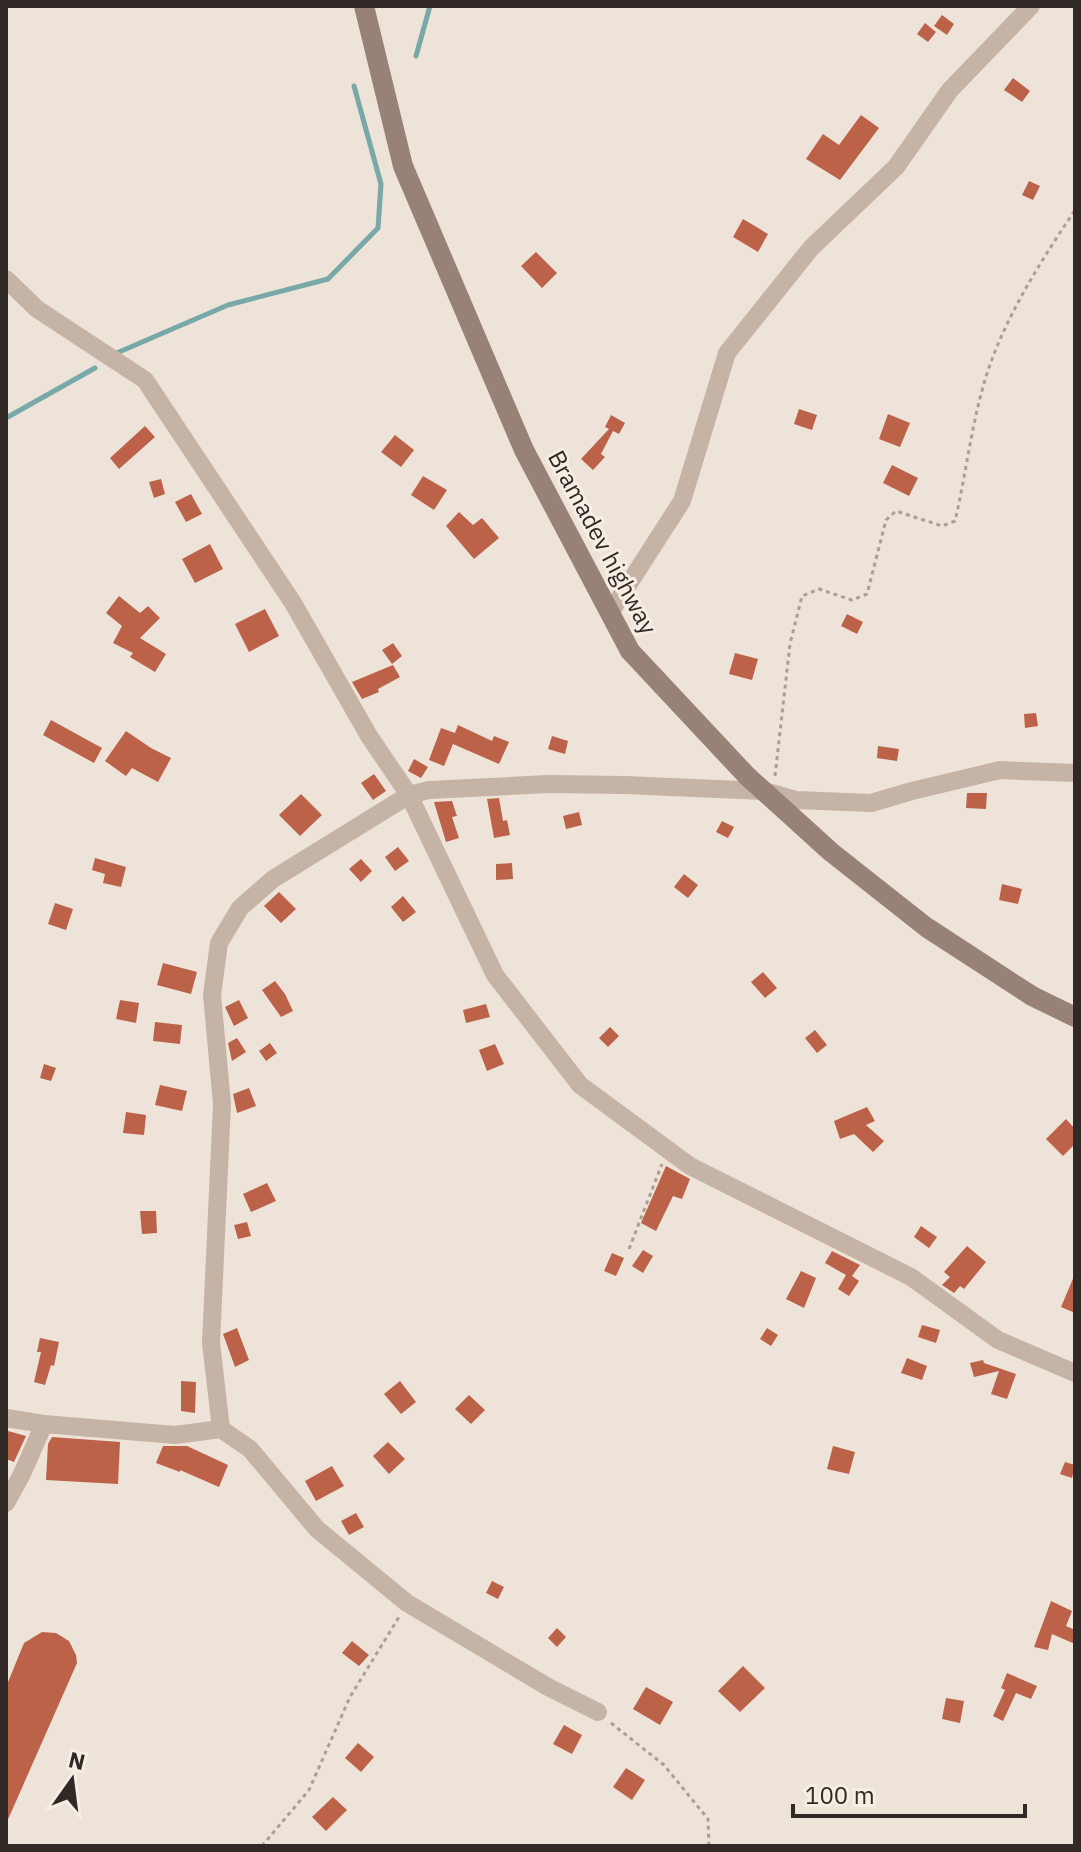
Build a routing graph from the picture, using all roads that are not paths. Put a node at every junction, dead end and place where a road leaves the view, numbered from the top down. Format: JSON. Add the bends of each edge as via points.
{"nodes":[{"id":1,"x":364,"y":6,"type":"edge"},
{"id":2,"x":1031,"y":6,"type":"edge"},
{"id":3,"x":6,"y":279,"type":"edge"},
{"id":4,"x":610,"y":613,"type":"junction"},
{"id":5,"x":1075,"y":773,"type":"edge"},
{"id":6,"x":770,"y":792,"type":"junction"},
{"id":7,"x":409,"y":795,"type":"junction"},
{"id":8,"x":1075,"y":1017,"type":"edge"},
{"id":9,"x":1075,"y":1373,"type":"edge"},
{"id":10,"x":6,"y":1418,"type":"edge"},
{"id":11,"x":44,"y":1424,"type":"junction"},
{"id":12,"x":221,"y":1429,"type":"junction"},
{"id":13,"x":6,"y":1503,"type":"edge"},
{"id":14,"x":598,"y":1712,"type":"road end"}],
"edges":[{"from":1,"to":4,"type":"street","name":"Bramadev highway","via":[[403,166],[524,450]]},
{"from":2,"to":4,"type":"street","via":[[950,90],[896,167],[811,248],[727,353],[682,501]]},
{"from":3,"to":7,"type":"street","via":[[37,309],[145,380],[293,603]]},
{"from":4,"to":6,"type":"street","name":"Bramadev highway","via":[[630,651],[747,776]]},
{"from":5,"to":6,"type":"street","via":[[1000,770],[871,803],[796,800]]},
{"from":6,"to":7,"type":"street","via":[[548,784]]},
{"from":6,"to":8,"type":"street","name":"Bramadev highway","via":[[831,852],[926,927],[1032,996]]},
{"from":7,"to":9,"type":"street","via":[[495,975],[580,1085],[690,1166],[911,1277],[998,1340]]},
{"from":7,"to":12,"type":"street","via":[[273,879],[240,908],[219,943],[212,995],[222,1104],[211,1343]]},
{"from":10,"to":11,"type":"street"},
{"from":11,"to":12,"type":"street","via":[[175,1435]]},
{"from":11,"to":13,"type":"street"},
{"from":12,"to":14,"type":"street","via":[[250,1449],[317,1529],[407,1603]]}]}
